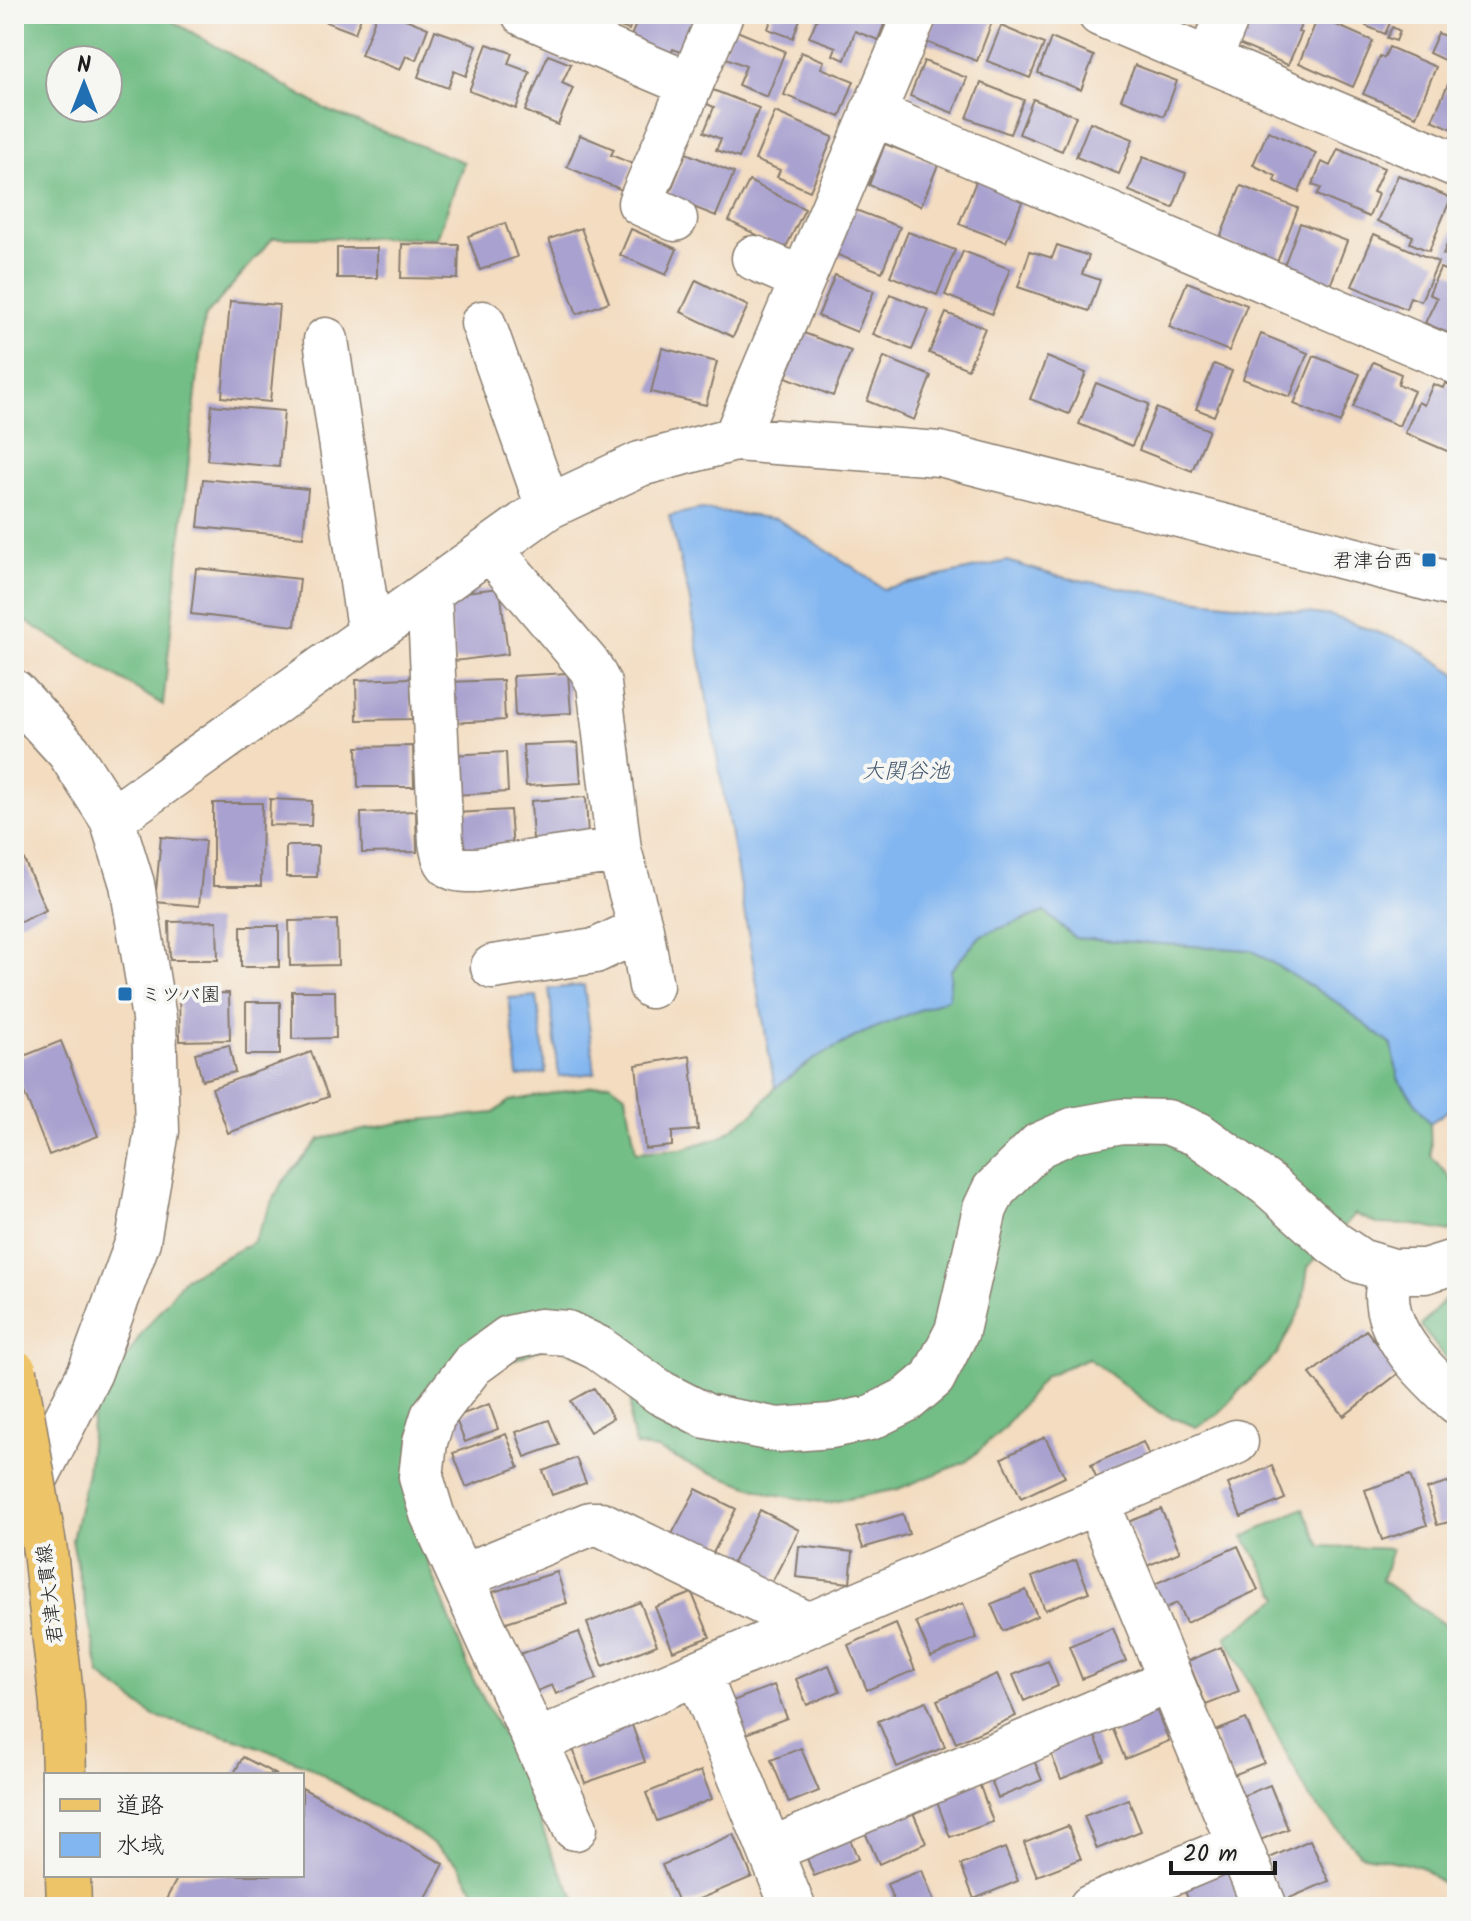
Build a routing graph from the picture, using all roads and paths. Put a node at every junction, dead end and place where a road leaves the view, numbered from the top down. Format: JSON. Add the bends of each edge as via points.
{"nodes":[{"id":1,"x":524,"y":14,"type":"edge"},
{"id":2,"x":721,"y":14,"type":"edge"},
{"id":3,"x":915,"y":14,"type":"edge"},
{"id":4,"x":1100,"y":14,"type":"edge"},
{"id":5,"x":1228,"y":14,"type":"edge"},
{"id":6,"x":1209,"y":60,"type":"junction"},
{"id":7,"x":689,"y":84,"type":"junction"},
{"id":8,"x":872,"y":113,"type":"junction"},
{"id":9,"x":1457,"y":165,"type":"edge"},
{"id":10,"x":675,"y":219,"type":"dead end"},
{"id":11,"x":754,"y":258,"type":"dead end"},
{"id":12,"x":802,"y":279,"type":"junction"},
{"id":13,"x":483,"y":323,"type":"dead end"},
{"id":14,"x":326,"y":340,"type":"dead end"},
{"id":15,"x":1457,"y":362,"type":"edge"},
{"id":16,"x":735,"y":439,"type":"junction"},
{"id":17,"x":548,"y":507,"type":"junction"},
{"id":18,"x":490,"y":549,"type":"junction"},
{"id":19,"x":1457,"y":586,"type":"edge"},
{"id":20,"x":429,"y":592,"type":"junction"},
{"id":21,"x":370,"y":635,"type":"junction"},
{"id":22,"x":14,"y":692,"type":"edge"},
{"id":23,"x":112,"y":819,"type":"junction"},
{"id":24,"x":619,"y":850,"type":"junction"},
{"id":25,"x":641,"y":929,"type":"junction"},
{"id":26,"x":493,"y":967,"type":"dead end"},
{"id":27,"x":651,"y":986,"type":"dead end"},
{"id":28,"x":1457,"y":1261,"type":"edge"},
{"id":29,"x":1393,"y":1271,"type":"junction"},
{"id":30,"x":14,"y":1370,"type":"edge"},
{"id":31,"x":1457,"y":1402,"type":"edge"},
{"id":32,"x":1236,"y":1442,"type":"dead end"},
{"id":33,"x":1097,"y":1502,"type":"junction"},
{"id":34,"x":14,"y":1521,"type":"edge"},
{"id":35,"x":461,"y":1577,"type":"junction"},
{"id":36,"x":809,"y":1625,"type":"junction"},
{"id":37,"x":698,"y":1673,"type":"junction"},
{"id":38,"x":1171,"y":1680,"type":"junction"},
{"id":39,"x":536,"y":1742,"type":"junction"},
{"id":40,"x":64,"y":1773,"type":"edge"},
{"id":41,"x":575,"y":1828,"type":"dead end"},
{"id":42,"x":1239,"y":1845,"type":"junction"},
{"id":43,"x":770,"y":1850,"type":"junction"},
{"id":44,"x":68,"y":1877,"type":"edge"},
{"id":45,"x":69,"y":1907,"type":"edge"},
{"id":46,"x":793,"y":1907,"type":"edge"},
{"id":47,"x":1091,"y":1907,"type":"edge"},
{"id":48,"x":1265,"y":1907,"type":"edge"}],
"edges":[{"from":1,"to":7,"type":"street"},
{"from":2,"to":7,"type":"street"},
{"from":3,"to":8,"type":"street"},
{"from":4,"to":6,"type":"street"},
{"from":5,"to":6,"type":"street"},
{"from":6,"to":9,"type":"street"},
{"from":7,"to":10,"type":"street","via":[[640,203]]},
{"from":8,"to":12,"type":"street"},
{"from":8,"to":15,"type":"street"},
{"from":11,"to":12,"type":"street"},
{"from":12,"to":16,"type":"street"},
{"from":13,"to":17,"type":"street"},
{"from":14,"to":21,"type":"street"},
{"from":16,"to":17,"type":"street","via":[[640,464]]},
{"from":16,"to":19,"type":"street","via":[[940,454]]},
{"from":17,"to":18,"type":"street"},
{"from":18,"to":20,"type":"street"},
{"from":18,"to":24,"type":"street","via":[[599,684]]},
{"from":20,"to":21,"type":"street"},
{"from":20,"to":24,"type":"street","via":[[441,842],[448,866],[477,870]]},
{"from":21,"to":23,"type":"street"},
{"from":22,"to":23,"type":"street","via":[[69,752]]},
{"from":23,"to":34,"type":"street","via":[[132,884],[154,1018],[157,1131],[138,1241],[90,1372]]},
{"from":24,"to":25,"type":"street"},
{"from":25,"to":26,"type":"street","via":[[595,951]]},
{"from":25,"to":27,"type":"street"},
{"from":28,"to":29,"type":"street","via":[[1425,1271]]},
{"from":29,"to":31,"type":"street","via":[[1387,1293],[1393,1328]]},
{"from":29,"to":35,"type":"street","via":[[1360,1261],[1335,1244],[1270,1186],[1198,1134],[1167,1122],[1122,1121],[1073,1130],[1039,1145],[994,1190],[957,1331],[933,1378],[908,1399],[870,1418],[778,1430],[706,1416],[567,1333],[540,1331],[509,1338],[472,1365],[433,1416],[421,1477]]},
{"from":30,"to":40,"type":"main road","name":"君津大貫線","bridge":true,"via":[[45,1551]]},
{"from":32,"to":33,"type":"street"},
{"from":33,"to":36,"type":"street"},
{"from":33,"to":38,"type":"street"},
{"from":35,"to":36,"type":"street","via":[[601,1524]]},
{"from":35,"to":39,"type":"street"},
{"from":36,"to":37,"type":"street"},
{"from":37,"to":39,"type":"street"},
{"from":37,"to":43,"type":"street"},
{"from":38,"to":42,"type":"street"},
{"from":38,"to":43,"type":"street"},
{"from":39,"to":41,"type":"street"},
{"from":42,"to":47,"type":"street"},
{"from":42,"to":48,"type":"street"},
{"from":43,"to":46,"type":"street"},
{"from":44,"to":45,"type":"main road"}]}
